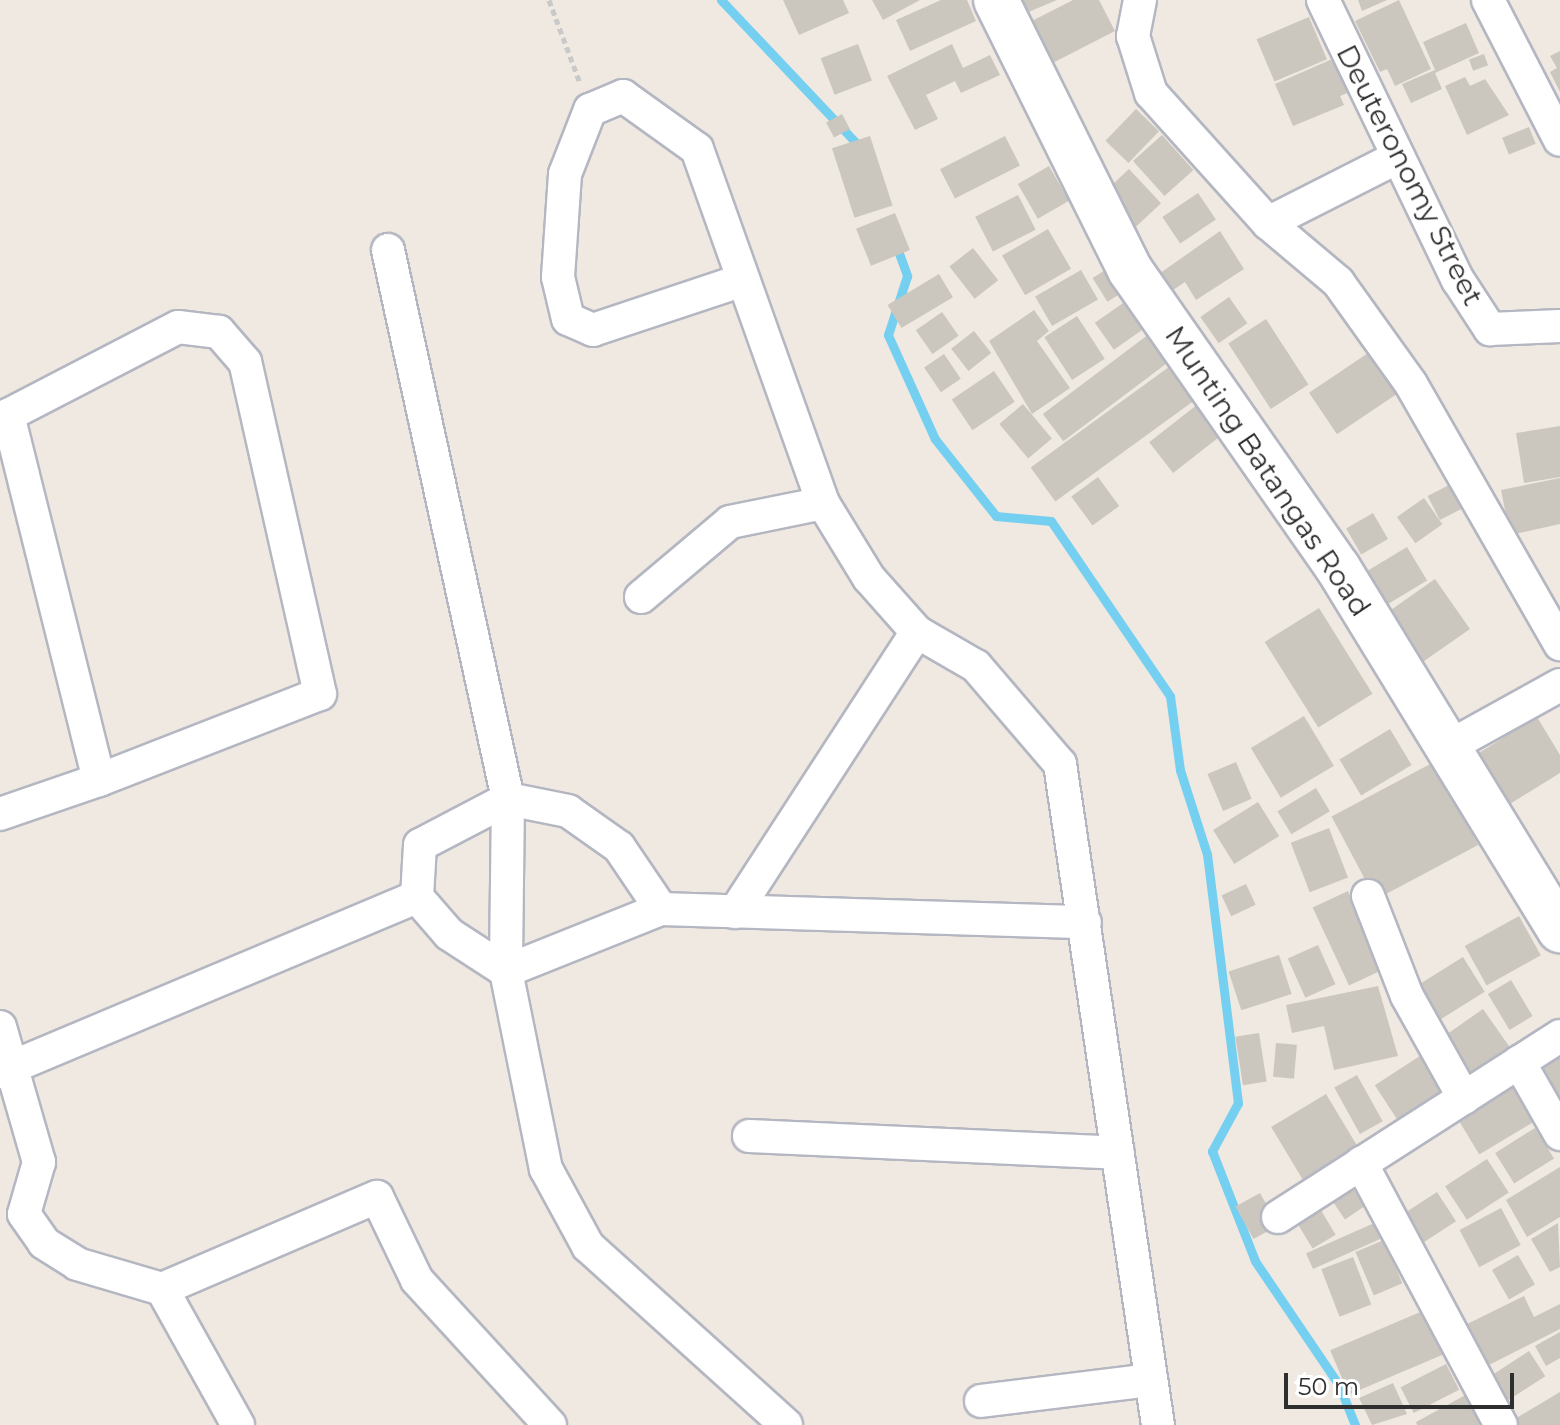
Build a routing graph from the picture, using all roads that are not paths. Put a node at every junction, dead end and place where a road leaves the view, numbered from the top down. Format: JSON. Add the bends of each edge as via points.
{"nodes":[{"id":1,"x":996,"y":0,"type":"edge"},
{"id":2,"x":1140,"y":0,"type":"edge"},
{"id":3,"x":1323,"y":0,"type":"edge"},
{"id":4,"x":1488,"y":0,"type":"edge"},
{"id":5,"x":1560,"y":140,"type":"edge"},
{"id":6,"x":1398,"y":157,"type":"junction"},
{"id":7,"x":1268,"y":223,"type":"junction"},
{"id":8,"x":388,"y":250,"type":"dead end"},
{"id":9,"x":743,"y":280,"type":"junction"},
{"id":10,"x":1560,"y":326,"type":"edge"},
{"id":11,"x":4,"y":417,"type":"edge"},
{"id":12,"x":823,"y":503,"type":"junction"},
{"id":13,"x":641,"y":597,"type":"dead end"},
{"id":14,"x":917,"y":632,"type":"junction"},
{"id":15,"x":1560,"y":644,"type":"edge"},
{"id":16,"x":1556,"y":694,"type":"edge"},
{"id":17,"x":1448,"y":747,"type":"junction"},
{"id":18,"x":99,"y":780,"type":"junction"},
{"id":19,"x":508,"y":799,"type":"junction"},
{"id":20,"x":0,"y":814,"type":"edge"},
{"id":21,"x":1368,"y":896,"type":"dead end"},
{"id":22,"x":417,"y":897,"type":"junction"},
{"id":23,"x":661,"y":909,"type":"junction"},
{"id":24,"x":735,"y":912,"type":"junction"},
{"id":25,"x":1085,"y":922,"type":"junction"},
{"id":26,"x":1560,"y":930,"type":"edge"},
{"id":27,"x":506,"y":971,"type":"junction"},
{"id":28,"x":0,"y":1027,"type":"edge"},
{"id":29,"x":1560,"y":1036,"type":"edge"},
{"id":30,"x":1519,"y":1062,"type":"junction"},
{"id":31,"x":6,"y":1070,"type":"edge"},
{"id":32,"x":1464,"y":1098,"type":"junction"},
{"id":33,"x":1560,"y":1134,"type":"edge"},
{"id":34,"x":749,"y":1136,"type":"dead end"},
{"id":35,"x":1118,"y":1153,"type":"junction"},
{"id":36,"x":1361,"y":1163,"type":"junction"},
{"id":37,"x":1278,"y":1217,"type":"dead end"},
{"id":38,"x":162,"y":1289,"type":"junction"},
{"id":39,"x":1150,"y":1380,"type":"junction"},
{"id":40,"x":981,"y":1401,"type":"dead end"},
{"id":41,"x":238,"y":1425,"type":"edge"},
{"id":42,"x":550,"y":1425,"type":"edge"},
{"id":43,"x":786,"y":1425,"type":"edge"},
{"id":44,"x":1158,"y":1425,"type":"edge"},
{"id":45,"x":1501,"y":1425,"type":"edge"}],
"edges":[{"from":1,"to":17,"type":"street","name":"Munting Batangas Road","via":[[1130,270],[1338,568]]},
{"from":2,"to":7,"type":"street","via":[[1133,36],[1151,93]]},
{"from":3,"to":6,"type":"street","name":"Deuteronomy Street"},
{"from":4,"to":5,"type":"street"},
{"from":6,"to":7,"type":"street"},
{"from":6,"to":10,"type":"street","name":"Deuteronomy Street","via":[[1490,329]]},
{"from":7,"to":15,"type":"street","via":[[1338,282],[1411,384]]},
{"from":8,"to":19,"type":"street"},
{"from":9,"to":9,"type":"street","via":[[697,149],[623,96],[590,110],[565,174],[558,277],[568,319],[593,330]]},
{"from":9,"to":12,"type":"street"},
{"from":11,"to":18,"type":"street"},
{"from":11,"to":18,"type":"street","via":[[178,327],[219,332],[245,362],[320,694]]},
{"from":12,"to":13,"type":"street","via":[[730,522]]},
{"from":12,"to":14,"type":"street","via":[[869,578]]},
{"from":14,"to":24,"type":"street"},
{"from":14,"to":25,"type":"street","via":[[976,666],[1060,764]]},
{"from":16,"to":17,"type":"street"},
{"from":17,"to":26,"type":"street","name":"Munting Batangas Road"},
{"from":18,"to":20,"type":"street"},
{"from":19,"to":22,"type":"street","via":[[420,845]]},
{"from":19,"to":23,"type":"street","via":[[568,811],[619,847]]},
{"from":19,"to":27,"type":"street"},
{"from":21,"to":32,"type":"street","via":[[1407,996]]},
{"from":22,"to":27,"type":"street","via":[[449,934]]},
{"from":22,"to":31,"type":"street"},
{"from":23,"to":24,"type":"street"},
{"from":23,"to":27,"type":"street"},
{"from":24,"to":25,"type":"street"},
{"from":25,"to":35,"type":"street"},
{"from":27,"to":43,"type":"street","via":[[546,1169],[588,1246]]},
{"from":28,"to":31,"type":"street"},
{"from":29,"to":30,"type":"street"},
{"from":30,"to":32,"type":"street"},
{"from":30,"to":33,"type":"street"},
{"from":31,"to":38,"type":"street","via":[[39,1162],[24,1214],[44,1243],[77,1264]]},
{"from":32,"to":36,"type":"street"},
{"from":34,"to":35,"type":"street"},
{"from":35,"to":39,"type":"street"},
{"from":36,"to":37,"type":"street"},
{"from":36,"to":45,"type":"street"},
{"from":38,"to":41,"type":"street"},
{"from":38,"to":42,"type":"street","via":[[377,1197],[417,1280]]},
{"from":39,"to":40,"type":"street"},
{"from":39,"to":44,"type":"street"}]}
